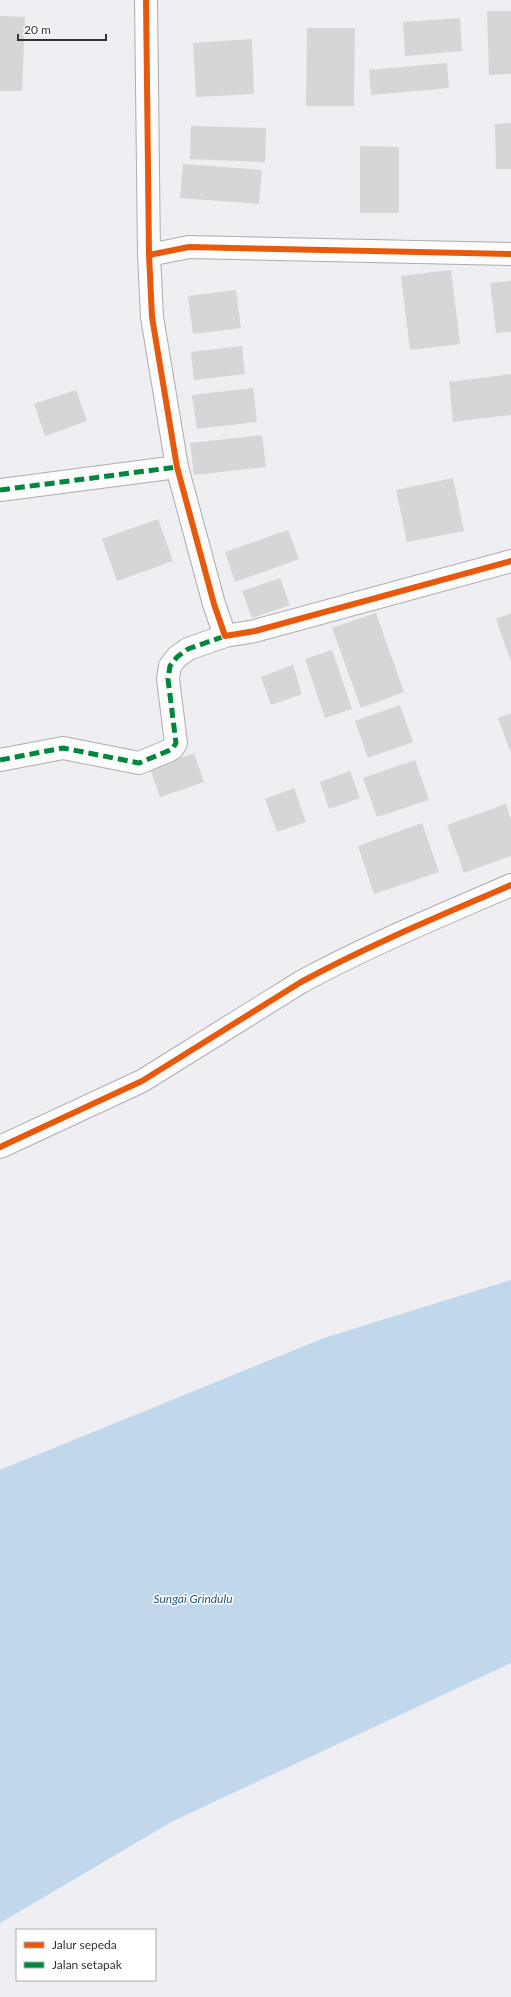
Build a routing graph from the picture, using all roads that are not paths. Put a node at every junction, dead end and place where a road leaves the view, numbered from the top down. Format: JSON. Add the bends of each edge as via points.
{"nodes":[{"id":1,"x":146,"y":0,"type":"edge"},
{"id":2,"x":511,"y":254,"type":"edge"},
{"id":3,"x":149,"y":255,"type":"junction"},
{"id":4,"x":177,"y":467,"type":"junction"},
{"id":5,"x":0,"y":490,"type":"edge"},
{"id":6,"x":511,"y":561,"type":"edge"},
{"id":7,"x":225,"y":636,"type":"junction"},
{"id":8,"x":0,"y":760,"type":"edge"},
{"id":9,"x":511,"y":885,"type":"edge"},
{"id":10,"x":0,"y":1146,"type":"edge"}],
"edges":[{"from":1,"to":3,"type":"street"},
{"from":2,"to":3,"type":"street","via":[[189,247]]},
{"from":3,"to":4,"type":"street","via":[[152,317]]},
{"from":4,"to":5,"type":"street"},
{"from":4,"to":7,"type":"street"},
{"from":6,"to":7,"type":"street","via":[[255,631]]},
{"from":7,"to":8,"type":"street","via":[[188,649],[170,666],[168,679],[176,743],[171,750],[138,763],[63,748]]},
{"from":9,"to":10,"type":"street","via":[[327,968],[142,1081]]}]}
